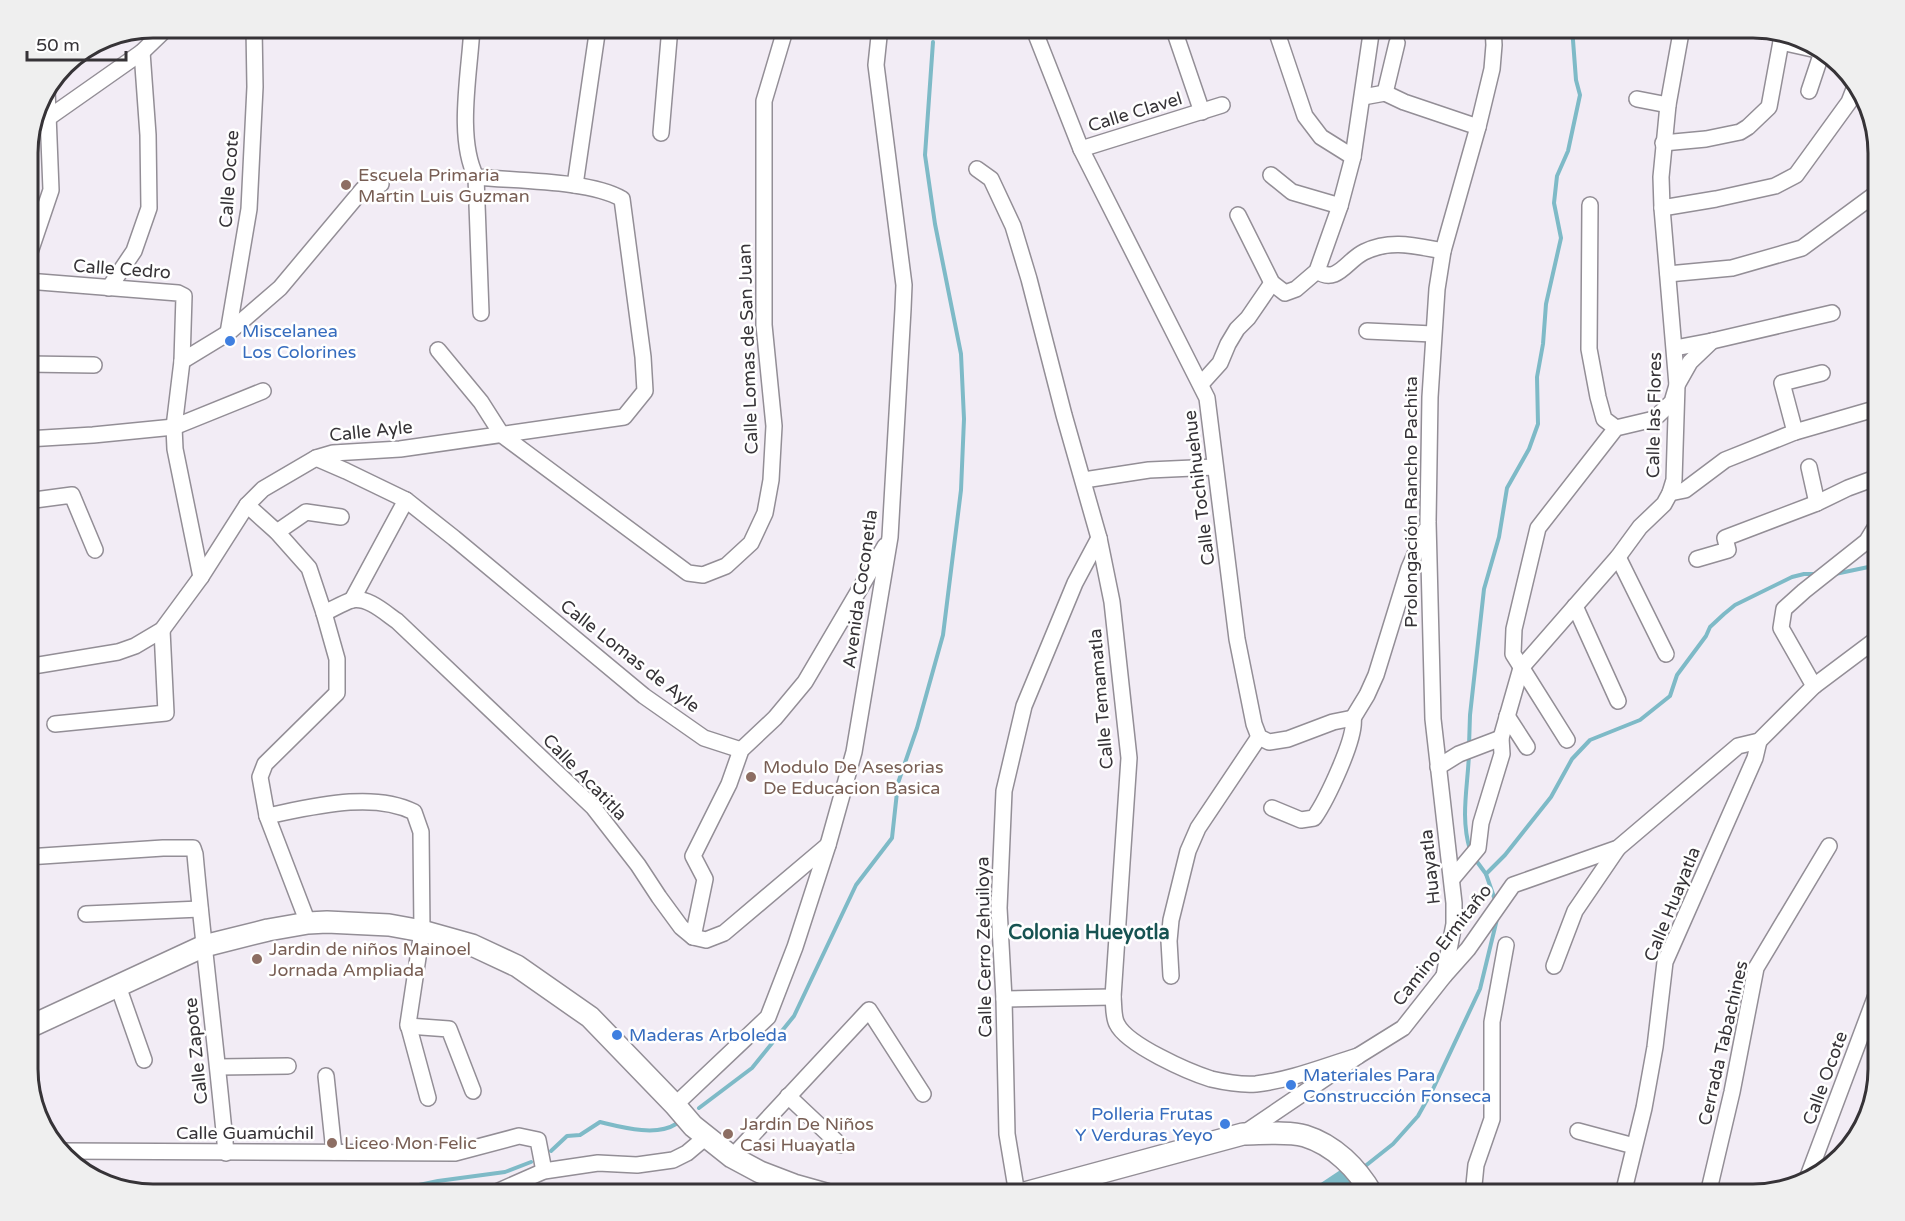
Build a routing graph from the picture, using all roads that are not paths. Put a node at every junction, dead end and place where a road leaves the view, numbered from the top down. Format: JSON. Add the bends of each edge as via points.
{"nodes":[{"id":1,"x":157,"y":38,"type":"edge"},
{"id":2,"x":254,"y":38,"type":"edge"},
{"id":3,"x":471,"y":38,"type":"edge"},
{"id":4,"x":596,"y":38,"type":"edge"},
{"id":5,"x":669,"y":38,"type":"edge"},
{"id":6,"x":783,"y":38,"type":"edge"},
{"id":7,"x":879,"y":38,"type":"edge"},
{"id":8,"x":1037,"y":38,"type":"edge"},
{"id":9,"x":1176,"y":38,"type":"edge"},
{"id":10,"x":1282,"y":38,"type":"edge"},
{"id":11,"x":1366,"y":38,"type":"edge"},
{"id":12,"x":1494,"y":38,"type":"edge"},
{"id":13,"x":1680,"y":38,"type":"edge"},
{"id":14,"x":1397,"y":42,"type":"dead end"},
{"id":15,"x":1781,"y":42,"type":"edge"},
{"id":16,"x":142,"y":52,"type":"junction"},
{"id":17,"x":1821,"y":60,"type":"edge"},
{"id":18,"x":1809,"y":91,"type":"dead end"},
{"id":19,"x":1385,"y":93,"type":"junction"},
{"id":20,"x":1852,"y":94,"type":"edge"},
{"id":21,"x":1363,"y":97,"type":"junction"},
{"id":22,"x":1637,"y":99,"type":"dead end"},
{"id":23,"x":48,"y":104,"type":"edge"},
{"id":24,"x":1222,"y":105,"type":"dead end"},
{"id":25,"x":1668,"y":105,"type":"junction"},
{"id":26,"x":1202,"y":112,"type":"junction"},
{"id":27,"x":48,"y":118,"type":"junction"},
{"id":28,"x":41,"y":123,"type":"edge"},
{"id":29,"x":1478,"y":127,"type":"junction"},
{"id":30,"x":661,"y":133,"type":"dead end"},
{"id":31,"x":1663,"y":143,"type":"junction"},
{"id":32,"x":1080,"y":149,"type":"junction"},
{"id":33,"x":1353,"y":158,"type":"junction"},
{"id":34,"x":977,"y":169,"type":"dead end"},
{"id":35,"x":1271,"y":175,"type":"dead end"},
{"id":36,"x":476,"y":177,"type":"junction"},
{"id":37,"x":381,"y":184,"type":"dead end"},
{"id":38,"x":575,"y":185,"type":"junction"},
{"id":39,"x":1868,"y":199,"type":"edge"},
{"id":40,"x":1590,"y":205,"type":"dead end"},
{"id":41,"x":1340,"y":206,"type":"junction"},
{"id":42,"x":1662,"y":208,"type":"junction"},
{"id":43,"x":1239,"y":215,"type":"dead end"},
{"id":44,"x":38,"y":228,"type":"edge"},
{"id":45,"x":1443,"y":251,"type":"junction"},
{"id":46,"x":1317,"y":271,"type":"junction"},
{"id":47,"x":1668,"y":274,"type":"junction"},
{"id":48,"x":38,"y":282,"type":"edge"},
{"id":49,"x":1272,"y":283,"type":"junction"},
{"id":50,"x":110,"y":288,"type":"junction"},
{"id":51,"x":481,"y":313,"type":"dead end"},
{"id":52,"x":1832,"y":313,"type":"dead end"},
{"id":53,"x":1367,"y":331,"type":"dead end"},
{"id":54,"x":228,"y":333,"type":"junction"},
{"id":55,"x":1433,"y":334,"type":"junction"},
{"id":56,"x":1712,"y":341,"type":"junction"},
{"id":57,"x":1675,"y":348,"type":"junction"},
{"id":58,"x":438,"y":350,"type":"dead end"},
{"id":59,"x":182,"y":361,"type":"junction"},
{"id":60,"x":38,"y":364,"type":"edge"},
{"id":61,"x":94,"y":365,"type":"dead end"},
{"id":62,"x":1821,"y":373,"type":"dead end"},
{"id":63,"x":1201,"y":384,"type":"junction"},
{"id":64,"x":1677,"y":385,"type":"junction"},
{"id":65,"x":262,"y":391,"type":"dead end"},
{"id":66,"x":1868,"y":411,"type":"edge"},
{"id":67,"x":174,"y":427,"type":"junction"},
{"id":68,"x":1616,"y":428,"type":"junction"},
{"id":69,"x":1796,"y":432,"type":"junction"},
{"id":70,"x":502,"y":435,"type":"junction"},
{"id":71,"x":38,"y":438,"type":"edge"},
{"id":72,"x":316,"y":458,"type":"junction"},
{"id":73,"x":1215,"y":467,"type":"junction"},
{"id":74,"x":1809,"y":467,"type":"dead end"},
{"id":75,"x":1084,"y":480,"type":"junction"},
{"id":76,"x":1868,"y":481,"type":"edge"},
{"id":77,"x":1671,"y":493,"type":"junction"},
{"id":78,"x":38,"y":500,"type":"edge"},
{"id":79,"x":406,"y":500,"type":"junction"},
{"id":80,"x":1817,"y":503,"type":"junction"},
{"id":81,"x":246,"y":505,"type":"junction"},
{"id":82,"x":341,"y":518,"type":"dead end"},
{"id":83,"x":1428,"y":522,"type":"junction"},
{"id":84,"x":277,"y":532,"type":"junction"},
{"id":85,"x":890,"y":537,"type":"junction"},
{"id":86,"x":1099,"y":538,"type":"junction"},
{"id":87,"x":1868,"y":539,"type":"edge"},
{"id":88,"x":95,"y":550,"type":"dead end"},
{"id":89,"x":1618,"y":557,"type":"junction"},
{"id":90,"x":1696,"y":559,"type":"dead end"},
{"id":91,"x":201,"y":578,"type":"junction"},
{"id":92,"x":352,"y":600,"type":"junction"},
{"id":93,"x":1575,"y":606,"type":"junction"},
{"id":94,"x":324,"y":613,"type":"junction"},
{"id":95,"x":162,"y":630,"type":"junction"},
{"id":96,"x":1868,"y":646,"type":"edge"},
{"id":97,"x":1666,"y":654,"type":"dead end"},
{"id":98,"x":38,"y":665,"type":"edge"},
{"id":99,"x":1521,"y":668,"type":"junction"},
{"id":100,"x":1814,"y":686,"type":"junction"},
{"id":101,"x":1618,"y":701,"type":"dead end"},
{"id":102,"x":1507,"y":716,"type":"junction"},
{"id":103,"x":1353,"y":718,"type":"junction"},
{"id":104,"x":55,"y":724,"type":"dead end"},
{"id":105,"x":1259,"y":737,"type":"junction"},
{"id":106,"x":1501,"y":738,"type":"junction"},
{"id":107,"x":1567,"y":740,"type":"dead end"},
{"id":108,"x":1759,"y":741,"type":"junction"},
{"id":109,"x":1527,"y":747,"type":"dead end"},
{"id":110,"x":741,"y":750,"type":"junction"},
{"id":111,"x":1437,"y":760,"type":"junction"},
{"id":112,"x":1272,"y":808,"type":"dead end"},
{"id":113,"x":267,"y":816,"type":"junction"},
{"id":114,"x":828,"y":845,"type":"junction"},
{"id":115,"x":1829,"y":846,"type":"dead end"},
{"id":116,"x":1618,"y":848,"type":"junction"},
{"id":117,"x":38,"y":856,"type":"edge"},
{"id":118,"x":1452,"y":879,"type":"junction"},
{"id":119,"x":200,"y":909,"type":"junction"},
{"id":120,"x":86,"y":914,"type":"dead end"},
{"id":121,"x":308,"y":923,"type":"junction"},
{"id":122,"x":422,"y":931,"type":"junction"},
{"id":123,"x":693,"y":937,"type":"junction"},
{"id":124,"x":1506,"y":945,"type":"dead end"},
{"id":125,"x":204,"y":946,"type":"junction"},
{"id":126,"x":1554,"y":966,"type":"dead end"},
{"id":127,"x":1171,"y":976,"type":"dead end"},
{"id":128,"x":1444,"y":976,"type":"junction"},
{"id":129,"x":118,"y":986,"type":"junction"},
{"id":130,"x":1113,"y":997,"type":"junction"},
{"id":131,"x":1004,"y":999,"type":"junction"},
{"id":132,"x":1868,"y":1017,"type":"edge"},
{"id":133,"x":38,"y":1023,"type":"edge"},
{"id":134,"x":408,"y":1026,"type":"junction"},
{"id":135,"x":1358,"y":1056,"type":"junction"},
{"id":136,"x":144,"y":1060,"type":"dead end"},
{"id":137,"x":288,"y":1066,"type":"dead end"},
{"id":138,"x":218,"y":1067,"type":"junction"},
{"id":139,"x":326,"y":1076,"type":"dead end"},
{"id":140,"x":473,"y":1091,"type":"dead end"},
{"id":141,"x":923,"y":1094,"type":"dead end"},
{"id":142,"x":788,"y":1096,"type":"junction"},
{"id":143,"x":428,"y":1098,"type":"dead end"},
{"id":144,"x":675,"y":1104,"type":"junction"},
{"id":145,"x":1578,"y":1131,"type":"dead end"},
{"id":146,"x":1243,"y":1134,"type":"junction"},
{"id":147,"x":706,"y":1137,"type":"junction"},
{"id":148,"x":840,"y":1145,"type":"dead end"},
{"id":149,"x":1634,"y":1146,"type":"junction"},
{"id":150,"x":72,"y":1151,"type":"edge"},
{"id":151,"x":334,"y":1152,"type":"junction"},
{"id":152,"x":226,"y":1153,"type":"junction"},
{"id":153,"x":732,"y":1157,"type":"junction"},
{"id":154,"x":1813,"y":1167,"type":"edge"},
{"id":155,"x":544,"y":1171,"type":"junction"},
{"id":156,"x":515,"y":1184,"type":"edge"},
{"id":157,"x":781,"y":1184,"type":"edge"},
{"id":158,"x":1015,"y":1184,"type":"edge"},
{"id":159,"x":1058,"y":1184,"type":"edge"},
{"id":160,"x":1364,"y":1184,"type":"edge"},
{"id":161,"x":1474,"y":1184,"type":"edge"},
{"id":162,"x":1625,"y":1184,"type":"edge"},
{"id":163,"x":1710,"y":1184,"type":"edge"}],
"edges":[{"from":1,"to":16,"type":"street"},
{"from":2,"to":54,"type":"street","name":"Calle Ocote","via":[[249,209]]},
{"from":3,"to":36,"type":"street","via":[[466,132]]},
{"from":4,"to":38,"type":"street"},
{"from":5,"to":30,"type":"street"},
{"from":6,"to":70,"type":"street","name":"Calle Lomas de San Juan","via":[[764,100],[764,325],[774,426],[771,480],[765,513],[751,543],[726,566],[703,575],[688,573]]},
{"from":7,"to":85,"type":"street","name":"Avenida Coconetla","via":[[876,65],[904,285]]},
{"from":8,"to":32,"type":"street","name":"Calle Tochihuehue"},
{"from":9,"to":26,"type":"street"},
{"from":10,"to":33,"type":"street","via":[[1305,116],[1321,137]]},
{"from":11,"to":21,"type":"street"},
{"from":12,"to":29,"type":"street","name":"Prolongación Rancho Pachita"},
{"from":13,"to":25,"type":"street","name":"Calle las Flores"},
{"from":14,"to":19,"type":"street"},
{"from":15,"to":31,"type":"street","via":[[1769,107],[1748,127],[1706,139]]},
{"from":16,"to":27,"type":"street"},
{"from":16,"to":50,"type":"street","via":[[149,208],[134,251]]},
{"from":17,"to":18,"type":"street"},
{"from":19,"to":21,"type":"street"},
{"from":19,"to":29,"type":"street"},
{"from":20,"to":42,"type":"street","via":[[1796,176],[1775,186]]},
{"from":21,"to":33,"type":"street"},
{"from":22,"to":25,"type":"street"},
{"from":23,"to":27,"type":"street"},
{"from":24,"to":26,"type":"street","name":"Calle Clavel"},
{"from":25,"to":31,"type":"street","name":"Calle las Flores"},
{"from":26,"to":32,"type":"street","name":"Calle Clavel"},
{"from":27,"to":28,"type":"street"},
{"from":27,"to":44,"type":"street","via":[[51,190]]},
{"from":29,"to":45,"type":"street","name":"Prolongación Rancho Pachita"},
{"from":31,"to":42,"type":"street","name":"Calle las Flores"},
{"from":32,"to":63,"type":"street","name":"Calle Tochihuehue"},
{"from":33,"to":41,"type":"street"},
{"from":34,"to":75,"type":"street","name":"Calle Temamatla","via":[[991,179],[1013,226]]},
{"from":35,"to":41,"type":"street","via":[[1292,192]]},
{"from":36,"to":38,"type":"street"},
{"from":36,"to":51,"type":"street"},
{"from":37,"to":54,"type":"street","via":[[363,189],[280,288]]},
{"from":38,"to":70,"type":"street","name":"Calle Ayle","via":[[622,199],[644,357],[645,391],[624,417]]},
{"from":39,"to":47,"type":"street","via":[[1802,248],[1732,268]]},
{"from":40,"to":68,"type":"street","via":[[1589,349],[1604,419]]},
{"from":41,"to":46,"type":"street"},
{"from":42,"to":47,"type":"street","name":"Calle las Flores"},
{"from":43,"to":49,"type":"street"},
{"from":45,"to":46,"type":"street","via":[[1379,245],[1357,256],[1334,275],[1324,276]]},
{"from":45,"to":55,"type":"street","name":"Prolongación Rancho Pachita"},
{"from":46,"to":49,"type":"street","via":[[1285,293]]},
{"from":47,"to":57,"type":"street","name":"Calle las Flores"},
{"from":48,"to":50,"type":"street","name":"Calle Cedro"},
{"from":49,"to":63,"type":"street","via":[[1236,329],[1220,363]]},
{"from":50,"to":59,"type":"street","name":"Calle Cedro","via":[[184,296]]},
{"from":52,"to":56,"type":"street"},
{"from":53,"to":55,"type":"street"},
{"from":54,"to":59,"type":"street"},
{"from":55,"to":83,"type":"street","name":"Prolongación Rancho Pachita"},
{"from":56,"to":57,"type":"street"},
{"from":56,"to":64,"type":"street","via":[[1690,362]]},
{"from":57,"to":64,"type":"street","name":"Calle las Flores"},
{"from":58,"to":70,"type":"street","via":[[481,402]]},
{"from":59,"to":67,"type":"street"},
{"from":60,"to":61,"type":"street"},
{"from":62,"to":69,"type":"street","via":[[1782,383]]},
{"from":63,"to":73,"type":"street","name":"Calle Tochihuehue","via":[[1207,398]]},
{"from":64,"to":68,"type":"street","via":[[1672,402],[1654,419]]},
{"from":64,"to":77,"type":"street","name":"Calle las Flores"},
{"from":65,"to":67,"type":"street"},
{"from":66,"to":69,"type":"street"},
{"from":67,"to":71,"type":"street"},
{"from":67,"to":91,"type":"street"},
{"from":68,"to":99,"type":"street","via":[[1538,528],[1514,629],[1513,654]]},
{"from":69,"to":77,"type":"street","via":[[1725,460],[1685,490]]},
{"from":70,"to":72,"type":"street","name":"Calle Ayle"},
{"from":72,"to":79,"type":"street","name":"Calle Lomas de Ayle"},
{"from":72,"to":81,"type":"street","name":"Calle Ayle","via":[[263,489]]},
{"from":73,"to":75,"type":"street","via":[[1149,470]]},
{"from":73,"to":105,"type":"street","name":"Calle Tochihuehue","via":[[1237,639]]},
{"from":74,"to":80,"type":"street"},
{"from":75,"to":86,"type":"street","name":"Calle Temamatla"},
{"from":76,"to":80,"type":"street"},
{"from":77,"to":89,"type":"street","name":"Calle las Flores"},
{"from":78,"to":88,"type":"street","via":[[72,495]]},
{"from":79,"to":92,"type":"street"},
{"from":79,"to":110,"type":"street","name":"Calle Lomas de Ayle","via":[[644,696],[704,738]]},
{"from":80,"to":90,"type":"street","via":[[1725,538],[1728,550]]},
{"from":81,"to":84,"type":"street"},
{"from":81,"to":91,"type":"street","name":"Calle Ayle"},
{"from":82,"to":84,"type":"street","via":[[306,512]]},
{"from":83,"to":103,"type":"street","via":[[1376,675]]},
{"from":83,"to":111,"type":"street","name":"Prolongación Rancho Pachita","via":[[1432,719]]},
{"from":84,"to":94,"type":"street","via":[[309,568]]},
{"from":85,"to":110,"type":"street","via":[[805,682],[776,718]]},
{"from":85,"to":114,"type":"street","name":"Avenida Coconetla","via":[[855,752]]},
{"from":86,"to":130,"type":"street","name":"Calle Temamatla","via":[[1112,602],[1129,758]]},
{"from":86,"to":131,"type":"street","name":"Calle Cerro Zehuiloya","via":[[1075,583],[1024,706],[1004,791],[999,908]]},
{"from":87,"to":100,"type":"street","via":[[1784,609],[1781,628]]},
{"from":89,"to":93,"type":"street","name":"Calle las Flores"},
{"from":89,"to":97,"type":"street"},
{"from":91,"to":95,"type":"street","name":"Calle Ayle"},
{"from":92,"to":94,"type":"street"},
{"from":92,"to":123,"type":"street","name":"Calle Acatitla","via":[[374,605],[397,621],[593,807],[681,927]]},
{"from":93,"to":99,"type":"street","name":"Calle las Flores"},
{"from":93,"to":101,"type":"street"},
{"from":94,"to":113,"type":"street","via":[[337,659],[337,693],[266,764],[260,777]]},
{"from":95,"to":98,"type":"street","name":"Calle Ayle","via":[[118,652]]},
{"from":95,"to":104,"type":"street","via":[[166,713]]},
{"from":96,"to":100,"type":"street","name":"Camino Ermitaño"},
{"from":99,"to":102,"type":"street","name":"Calle las Flores"},
{"from":99,"to":107,"type":"street"},
{"from":100,"to":108,"type":"street","name":"Camino Ermitaño"},
{"from":102,"to":106,"type":"street","name":"Calle las Flores"},
{"from":102,"to":109,"type":"street"},
{"from":103,"to":105,"type":"street","via":[[1288,739],[1269,742]]},
{"from":103,"to":112,"type":"street","via":[[1341,764],[1314,818],[1301,820]]},
{"from":105,"to":127,"type":"street","via":[[1198,828],[1188,851],[1170,920]]},
{"from":106,"to":111,"type":"street"},
{"from":106,"to":118,"type":"street","name":"Calle las Flores","via":[[1502,754],[1481,823],[1478,848]]},
{"from":108,"to":116,"type":"street","name":"Camino Ermitaño","via":[[1738,746]]},
{"from":108,"to":149,"type":"street","name":"Calle Huayatla","via":[[1665,962],[1644,1108]]},
{"from":110,"to":123,"type":"street","via":[[729,784],[693,856],[705,879]]},
{"from":111,"to":118,"type":"street","name":"Huayatla"},
{"from":113,"to":121,"type":"street"},
{"from":113,"to":122,"type":"street","via":[[359,801],[400,805],[414,812],[421,832]]},
{"from":114,"to":123,"type":"street","via":[[724,933],[706,940]]},
{"from":114,"to":144,"type":"street","name":"Avenida Coconetla","via":[[768,1017]]},
{"from":115,"to":163,"type":"street","name":"Cerrada Tabachines","via":[[1756,968]]},
{"from":116,"to":126,"type":"street","via":[[1575,910]]},
{"from":116,"to":128,"type":"street","name":"Camino Ermitaño","via":[[1513,885],[1468,950]]},
{"from":117,"to":119,"type":"street","name":"Calle Zapote","via":[[193,848]]},
{"from":118,"to":128,"type":"street","name":"Huayatla","via":[[1454,924]]},
{"from":119,"to":120,"type":"street"},
{"from":119,"to":125,"type":"street","name":"Calle Zapote"},
{"from":121,"to":122,"type":"main road","via":[[389,925]]},
{"from":121,"to":125,"type":"main road"},
{"from":122,"to":134,"type":"street"},
{"from":122,"to":144,"type":"main road","via":[[472,945],[517,966],[590,1017]]},
{"from":124,"to":161,"type":"street","via":[[1492,1022],[1492,1119],[1476,1165]]},
{"from":125,"to":129,"type":"main road"},
{"from":125,"to":138,"type":"street","name":"Calle Zapote"},
{"from":128,"to":135,"type":"street","name":"Camino Ermitaño","via":[[1403,1028]]},
{"from":129,"to":133,"type":"main road"},
{"from":129,"to":136,"type":"street"},
{"from":130,"to":131,"type":"street"},
{"from":130,"to":135,"type":"street","name":"Calle Temamatla","via":[[1117,1024],[1129,1038],[1176,1066],[1212,1079],[1254,1084],[1287,1079]]},
{"from":131,"to":158,"type":"street","name":"Calle Cerro Zehuiloya","via":[[1007,1134]]},
{"from":132,"to":154,"type":"street","name":"Calle Ocote"},
{"from":134,"to":140,"type":"street","via":[[449,1029]]},
{"from":134,"to":143,"type":"street"},
{"from":135,"to":146,"type":"street"},
{"from":137,"to":138,"type":"street"},
{"from":138,"to":152,"type":"street","name":"Calle Zapote"},
{"from":139,"to":151,"type":"street"},
{"from":141,"to":142,"type":"street","via":[[869,1010]]},
{"from":142,"to":148,"type":"street"},
{"from":142,"to":153,"type":"street"},
{"from":144,"to":147,"type":"main road"},
{"from":145,"to":149,"type":"street"},
{"from":146,"to":159,"type":"main road"},
{"from":146,"to":160,"type":"main road","via":[[1304,1136],[1346,1160]]},
{"from":147,"to":153,"type":"main road"},
{"from":147,"to":155,"type":"street","via":[[673,1160],[637,1165],[598,1163]]},
{"from":149,"to":162,"type":"street","name":"Calle Huayatla"},
{"from":150,"to":152,"type":"street","name":"Calle Guamúchil"},
{"from":151,"to":152,"type":"street","name":"Calle Guamúchil"},
{"from":151,"to":155,"type":"street","name":"Calle Guamúchil","via":[[455,1153],[519,1136],[538,1140]]},
{"from":153,"to":157,"type":"main road"},
{"from":155,"to":156,"type":"street"}]}
